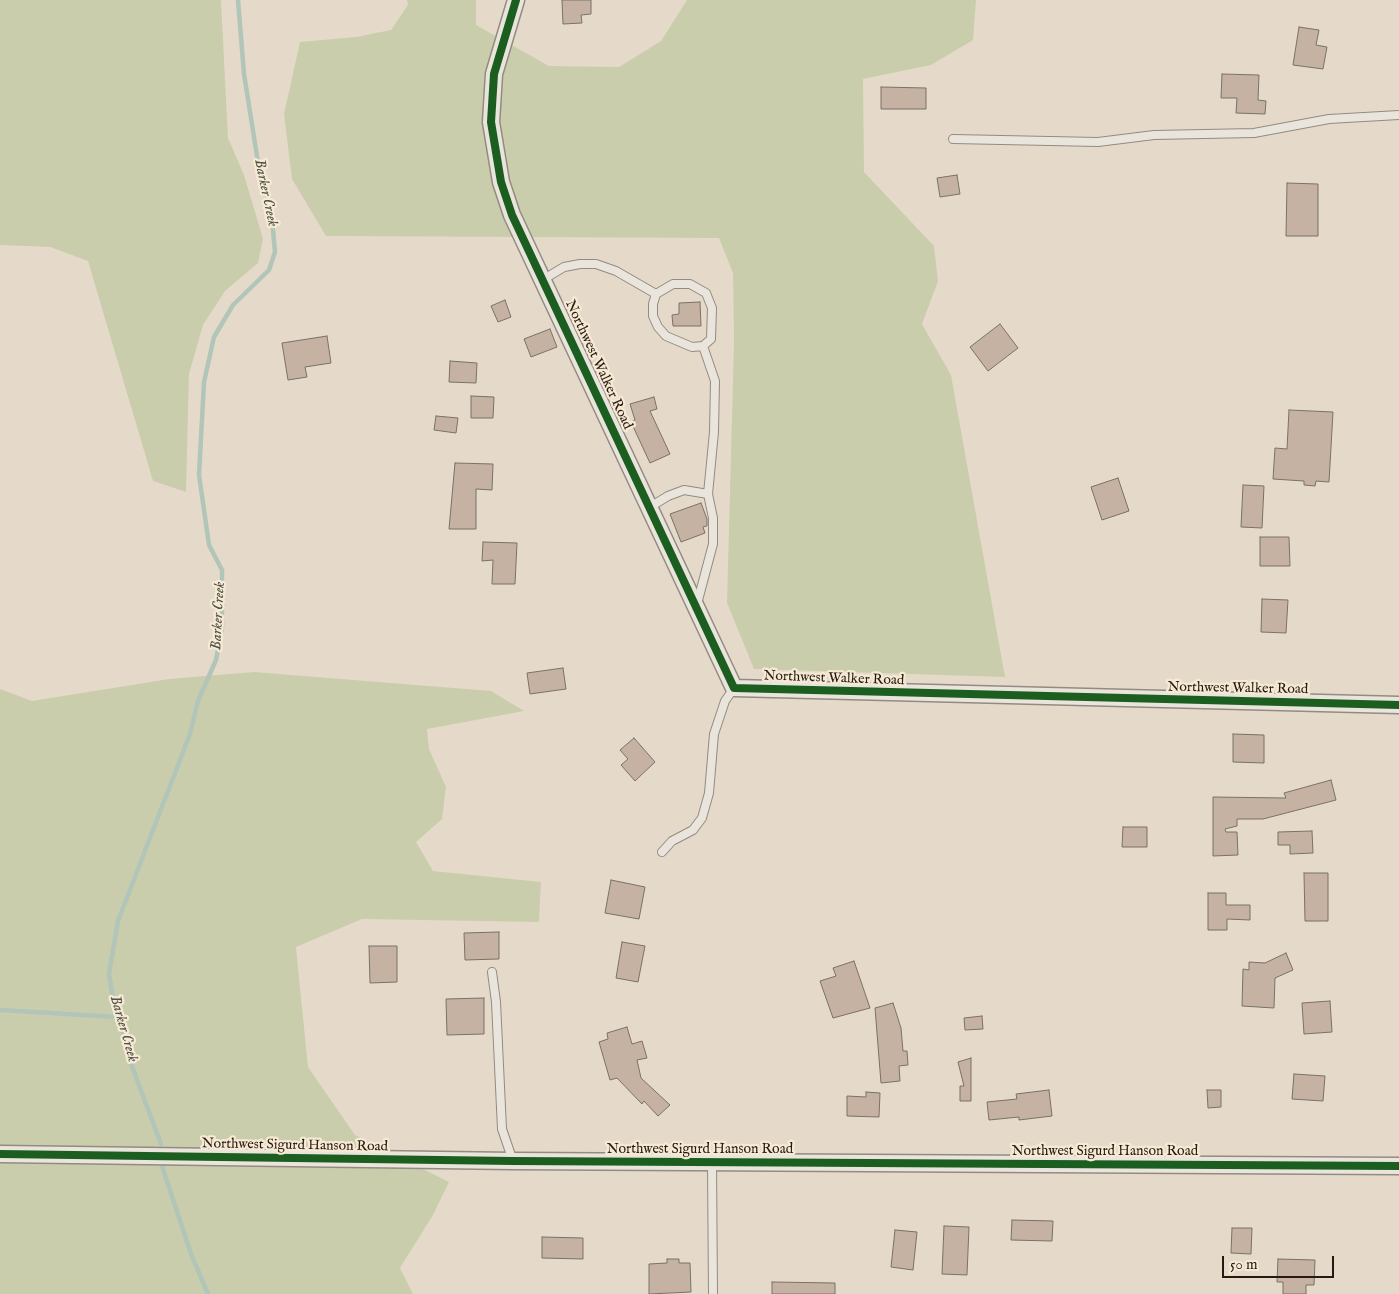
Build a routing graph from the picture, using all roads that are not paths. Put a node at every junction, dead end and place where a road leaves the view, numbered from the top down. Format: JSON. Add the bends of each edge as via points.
{"nodes":[{"id":1,"x":516,"y":0,"type":"edge"},
{"id":2,"x":1399,"y":115,"type":"edge"},
{"id":3,"x":953,"y":138,"type":"dead end"},
{"id":4,"x":540,"y":272,"type":"junction"},
{"id":5,"x":656,"y":294,"type":"junction"},
{"id":6,"x":703,"y":346,"type":"junction"},
{"id":7,"x":708,"y":494,"type":"junction"},
{"id":8,"x":650,"y":507,"type":"junction"},
{"id":9,"x":696,"y":606,"type":"junction"},
{"id":10,"x":734,"y":688,"type":"junction"},
{"id":11,"x":1399,"y":705,"type":"edge"},
{"id":12,"x":662,"y":852,"type":"dead end"},
{"id":13,"x":492,"y":972,"type":"dead end"},
{"id":14,"x":0,"y":1154,"type":"edge"},
{"id":15,"x":513,"y":1162,"type":"junction"},
{"id":16,"x":712,"y":1162,"type":"junction"},
{"id":17,"x":1399,"y":1166,"type":"edge"},
{"id":18,"x":713,"y":1294,"type":"edge"}],
"edges":[{"from":1,"to":4,"type":"street","name":"Northwest Walker Road","via":[[494,74],[492,122],[501,182],[512,214]]},
{"from":2,"to":3,"type":"lane","via":[[1329,119],[1254,133],[1154,135],[1098,142]]},
{"from":4,"to":5,"type":"lane","via":[[596,264]]},
{"from":4,"to":8,"type":"street","name":"Northwest Walker Road"},
{"from":5,"to":6,"type":"lane","via":[[653,316],[666,336],[692,347]]},
{"from":5,"to":6,"type":"lane","via":[[673,284],[690,284],[706,293],[712,308],[711,339]]},
{"from":6,"to":7,"type":"lane","via":[[715,381]]},
{"from":7,"to":8,"type":"lane","via":[[684,490]]},
{"from":7,"to":9,"type":"lane","via":[[713,518],[713,544]]},
{"from":8,"to":9,"type":"street","name":"Northwest Walker Road"},
{"from":9,"to":10,"type":"street","name":"Northwest Walker Road"},
{"from":10,"to":11,"type":"street","name":"Northwest Walker Road"},
{"from":10,"to":12,"type":"lane","via":[[725,702],[714,734],[709,793],[702,818],[693,830],[672,841]]},
{"from":13,"to":15,"type":"lane","via":[[502,1129]]},
{"from":14,"to":15,"type":"street","name":"Northwest Sigurd Hanson Road"},
{"from":15,"to":16,"type":"street","name":"Northwest Sigurd Hanson Road"},
{"from":16,"to":17,"type":"street","name":"Northwest Sigurd Hanson Road"},
{"from":16,"to":18,"type":"lane"}]}
